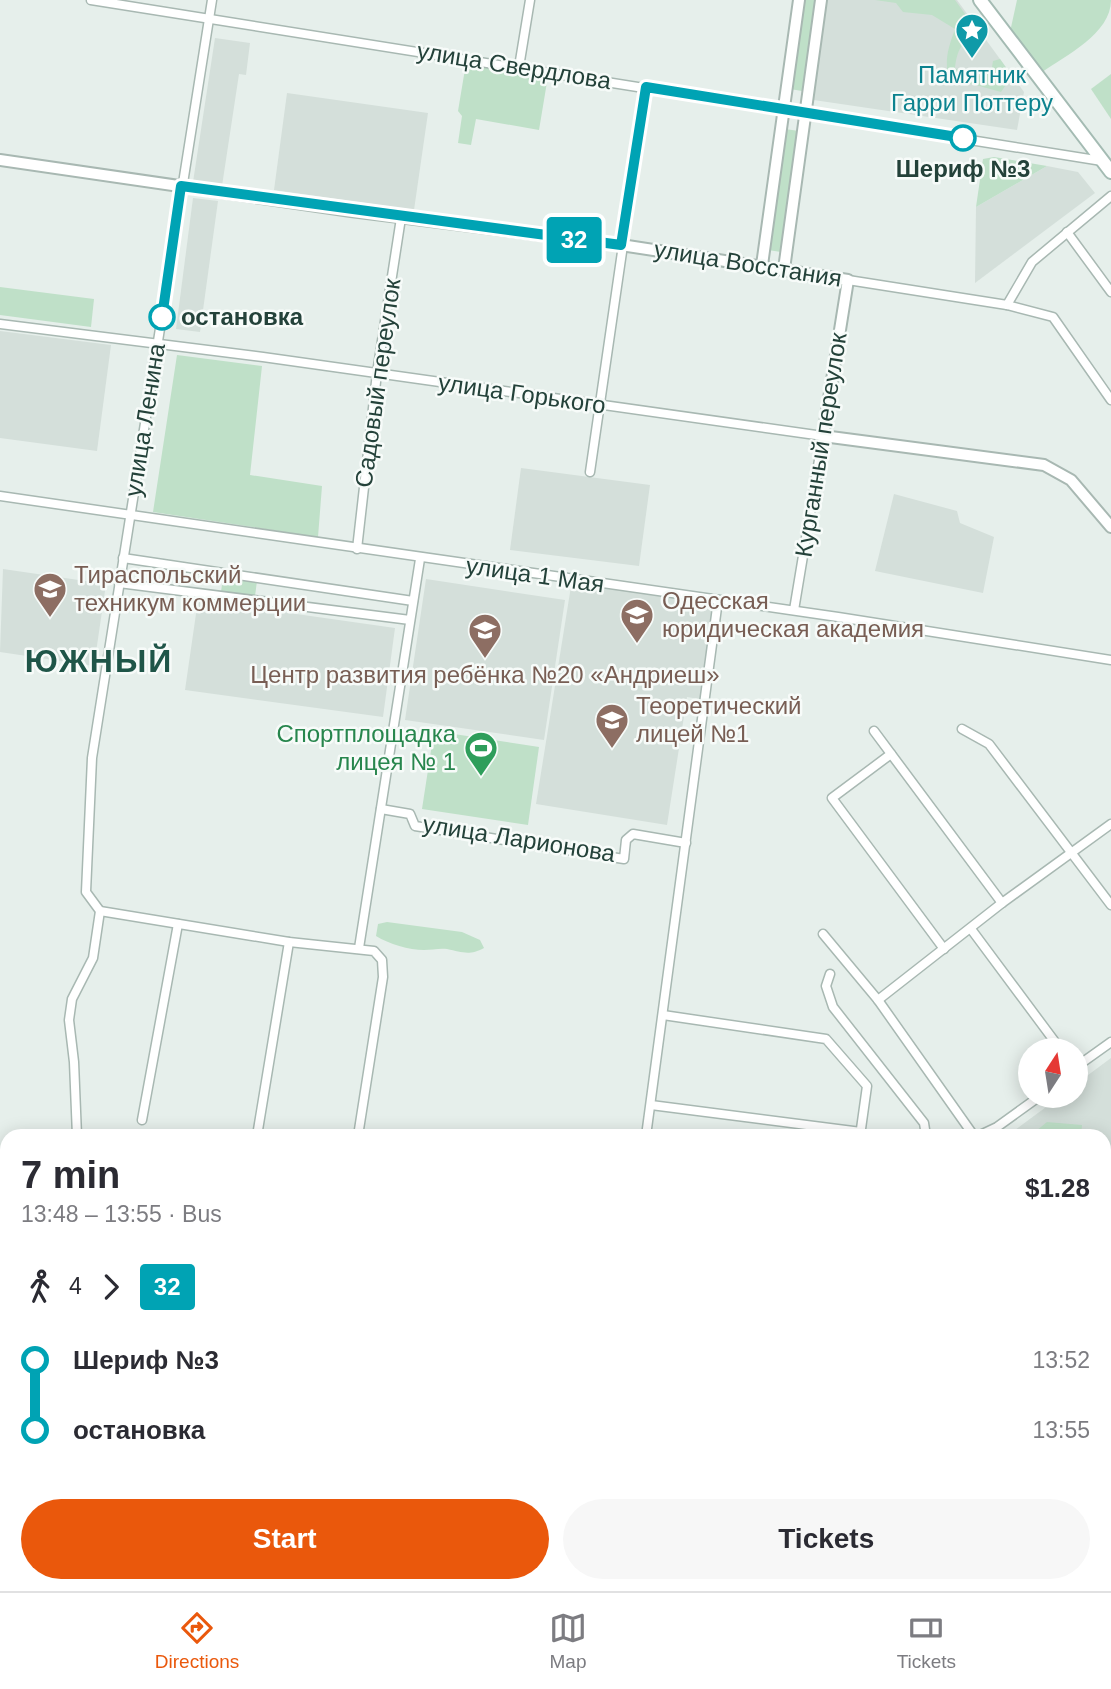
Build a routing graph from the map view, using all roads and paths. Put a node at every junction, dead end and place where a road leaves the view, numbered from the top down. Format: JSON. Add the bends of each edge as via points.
{"nodes":[{"id":1,"x":91,"y":0,"type":"edge"},
{"id":2,"x":212,"y":0,"type":"edge"},
{"id":3,"x":530,"y":0,"type":"edge"},
{"id":4,"x":799,"y":0,"type":"edge"},
{"id":5,"x":821,"y":0,"type":"edge"},
{"id":6,"x":980,"y":0,"type":"edge"},
{"id":7,"x":209,"y":19,"type":"junction"},
{"id":8,"x":519,"y":67,"type":"junction"},
{"id":9,"x":646,"y":87,"type":"junction"},
{"id":10,"x":784,"y":108,"type":"junction"},
{"id":11,"x":806,"y":111,"type":"junction"},
{"id":12,"x":0,"y":160,"type":"edge"},
{"id":13,"x":1102,"y":161,"type":"junction"},
{"id":14,"x":1111,"y":172,"type":"edge"},
{"id":15,"x":181,"y":186,"type":"junction"},
{"id":16,"x":1111,"y":196,"type":"edge"},
{"id":17,"x":401,"y":218,"type":"junction"},
{"id":18,"x":1067,"y":232,"type":"junction"},
{"id":19,"x":621,"y":245,"type":"junction"},
{"id":20,"x":762,"y":265,"type":"junction"},
{"id":21,"x":783,"y":268,"type":"junction"},
{"id":22,"x":848,"y":280,"type":"junction"},
{"id":23,"x":1111,"y":292,"type":"edge"},
{"id":24,"x":1007,"y":305,"type":"junction"},
{"id":25,"x":0,"y":324,"type":"edge"},
{"id":26,"x":158,"y":344,"type":"junction"},
{"id":27,"x":377,"y":373,"type":"junction"},
{"id":28,"x":1111,"y":400,"type":"edge"},
{"id":29,"x":599,"y":405,"type":"junction"},
{"id":30,"x":823,"y":436,"type":"junction"},
{"id":31,"x":590,"y":472,"type":"dead end"},
{"id":32,"x":0,"y":496,"type":"edge"},
{"id":33,"x":130,"y":514,"type":"junction"},
{"id":34,"x":1111,"y":527,"type":"edge"},
{"id":35,"x":357,"y":549,"type":"junction"},
{"id":36,"x":123,"y":558,"type":"junction"},
{"id":37,"x":420,"y":558,"type":"junction"},
{"id":38,"x":119,"y":583,"type":"junction"},
{"id":39,"x":718,"y":600,"type":"junction"},
{"id":40,"x":413,"y":601,"type":"junction"},
{"id":41,"x":794,"y":610,"type":"junction"},
{"id":42,"x":410,"y":620,"type":"junction"},
{"id":43,"x":1111,"y":660,"type":"edge"},
{"id":44,"x":962,"y":729,"type":"dead end"},
{"id":45,"x":874,"y":731,"type":"dead end"},
{"id":46,"x":891,"y":754,"type":"junction"},
{"id":47,"x":381,"y":809,"type":"junction"},
{"id":48,"x":1111,"y":824,"type":"edge"},
{"id":49,"x":686,"y":843,"type":"junction"},
{"id":50,"x":1072,"y":852,"type":"junction"},
{"id":51,"x":1002,"y":903,"type":"junction"},
{"id":52,"x":1111,"y":905,"type":"edge"},
{"id":53,"x":100,"y":911,"type":"junction"},
{"id":54,"x":178,"y":924,"type":"junction"},
{"id":55,"x":971,"y":929,"type":"junction"},
{"id":56,"x":823,"y":934,"type":"dead end"},
{"id":57,"x":289,"y":942,"type":"junction"},
{"id":58,"x":359,"y":948,"type":"junction"},
{"id":59,"x":944,"y":949,"type":"junction"},
{"id":60,"x":830,"y":974,"type":"dead end"},
{"id":61,"x":878,"y":1000,"type":"junction"},
{"id":62,"x":663,"y":1015,"type":"junction"},
{"id":63,"x":1052,"y":1038,"type":"edge"},
{"id":64,"x":1111,"y":1042,"type":"edge"},
{"id":65,"x":1088,"y":1058,"type":"edge"},
{"id":66,"x":650,"y":1105,"type":"junction"},
{"id":67,"x":1023,"y":1108,"type":"edge"},
{"id":68,"x":142,"y":1120,"type":"dead end"},
{"id":69,"x":77,"y":1129,"type":"edge"},
{"id":70,"x":258,"y":1129,"type":"edge"},
{"id":71,"x":359,"y":1129,"type":"edge"},
{"id":72,"x":647,"y":1129,"type":"edge"},
{"id":73,"x":824,"y":1129,"type":"edge"},
{"id":74,"x":861,"y":1129,"type":"edge"},
{"id":75,"x":925,"y":1129,"type":"edge"},
{"id":76,"x":971,"y":1129,"type":"edge"},
{"id":77,"x":992,"y":1129,"type":"edge"}],
"edges":[{"from":1,"to":7,"type":"street","name":"улица Свердлова"},
{"from":2,"to":7,"type":"street","name":"улица Ленина"},
{"from":3,"to":8,"type":"street"},
{"from":4,"to":10,"type":"street"},
{"from":5,"to":11,"type":"street"},
{"from":6,"to":13,"type":"main road"},
{"from":7,"to":8,"type":"street","name":"улица Свердлова"},
{"from":7,"to":15,"type":"street","name":"улица Ленина"},
{"from":8,"to":9,"type":"street","name":"улица Свердлова"},
{"from":9,"to":10,"type":"street","name":"улица Свердлова"},
{"from":9,"to":19,"type":"street"},
{"from":10,"to":11,"type":"street","name":"улица Свердлова"},
{"from":10,"to":20,"type":"street"},
{"from":11,"to":13,"type":"street","name":"улица Свердлова"},
{"from":11,"to":21,"type":"street"},
{"from":12,"to":15,"type":"street","name":"улица Восстания"},
{"from":13,"to":14,"type":"main road"},
{"from":15,"to":17,"type":"street","name":"улица Восстания"},
{"from":15,"to":26,"type":"street","name":"улица Ленина"},
{"from":16,"to":18,"type":"street"},
{"from":17,"to":19,"type":"street","name":"улица Восстания"},
{"from":17,"to":27,"type":"street","name":"Садовый переулок"},
{"from":18,"to":23,"type":"street"},
{"from":18,"to":24,"type":"street","via":[[1032,262]]},
{"from":19,"to":20,"type":"street","name":"улица Восстания"},
{"from":19,"to":29,"type":"street"},
{"from":20,"to":21,"type":"street","name":"улица Восстания"},
{"from":21,"to":22,"type":"street","name":"улица Восстания"},
{"from":22,"to":24,"type":"street","name":"улица Восстания"},
{"from":22,"to":30,"type":"street","name":"Курганный переулок"},
{"from":24,"to":28,"type":"street","name":"улица Восстания","via":[[1053,317]]},
{"from":25,"to":26,"type":"street","name":"улица Горького"},
{"from":26,"to":27,"type":"street","name":"улица Горького"},
{"from":26,"to":33,"type":"street","name":"улица Ленина"},
{"from":27,"to":29,"type":"street","name":"улица Горького"},
{"from":27,"to":35,"type":"street","name":"Садовый переулок"},
{"from":29,"to":30,"type":"street","name":"улица Горького"},
{"from":29,"to":31,"type":"street"},
{"from":30,"to":34,"type":"street","name":"улица Горького","via":[[1044,466],[1071,480]]},
{"from":30,"to":41,"type":"street","name":"Курганный переулок"},
{"from":32,"to":33,"type":"street","name":"улица 1 Мая"},
{"from":33,"to":35,"type":"street","name":"улица 1 Мая"},
{"from":33,"to":36,"type":"street","name":"улица Ленина"},
{"from":35,"to":37,"type":"street","name":"улица 1 Мая"},
{"from":36,"to":38,"type":"street","name":"улица Ленина"},
{"from":36,"to":40,"type":"street"},
{"from":37,"to":39,"type":"street","name":"улица 1 Мая"},
{"from":37,"to":40,"type":"street"},
{"from":38,"to":42,"type":"street"},
{"from":38,"to":53,"type":"street","name":"улица Ленина","via":[[92,758],[86,892]]},
{"from":39,"to":41,"type":"street","name":"улица 1 Мая"},
{"from":39,"to":49,"type":"street"},
{"from":40,"to":42,"type":"street"},
{"from":41,"to":43,"type":"street","name":"улица 1 Мая"},
{"from":42,"to":47,"type":"street"},
{"from":44,"to":50,"type":"street","via":[[989,744]]},
{"from":45,"to":46,"type":"street"},
{"from":46,"to":51,"type":"street"},
{"from":46,"to":59,"type":"street","via":[[832,798]]},
{"from":47,"to":49,"type":"street","name":"улица Ларионова","via":[[410,814],[415,826],[624,859],[626,840],[633,834]]},
{"from":47,"to":58,"type":"street"},
{"from":48,"to":50,"type":"street"},
{"from":49,"to":62,"type":"street"},
{"from":50,"to":51,"type":"street"},
{"from":50,"to":52,"type":"street"},
{"from":51,"to":55,"type":"street"},
{"from":53,"to":54,"type":"street"},
{"from":53,"to":69,"type":"street","via":[[93,958],[72,999],[69,1020]]},
{"from":54,"to":57,"type":"street"},
{"from":54,"to":68,"type":"street"},
{"from":55,"to":59,"type":"street"},
{"from":55,"to":63,"type":"street"},
{"from":56,"to":61,"type":"street"},
{"from":57,"to":58,"type":"street"},
{"from":57,"to":70,"type":"street"},
{"from":58,"to":71,"type":"street","via":[[374,951],[382,960],[383,977]]},
{"from":59,"to":61,"type":"street"},
{"from":60,"to":75,"type":"street","via":[[826,986],[833,1007]]},
{"from":61,"to":76,"type":"street"},
{"from":62,"to":66,"type":"street"},
{"from":62,"to":74,"type":"street","via":[[826,1038],[867,1086]]},
{"from":64,"to":65,"type":"street"},
{"from":66,"to":72,"type":"street"},
{"from":66,"to":73,"type":"street"},
{"from":67,"to":77,"type":"street"}]}
